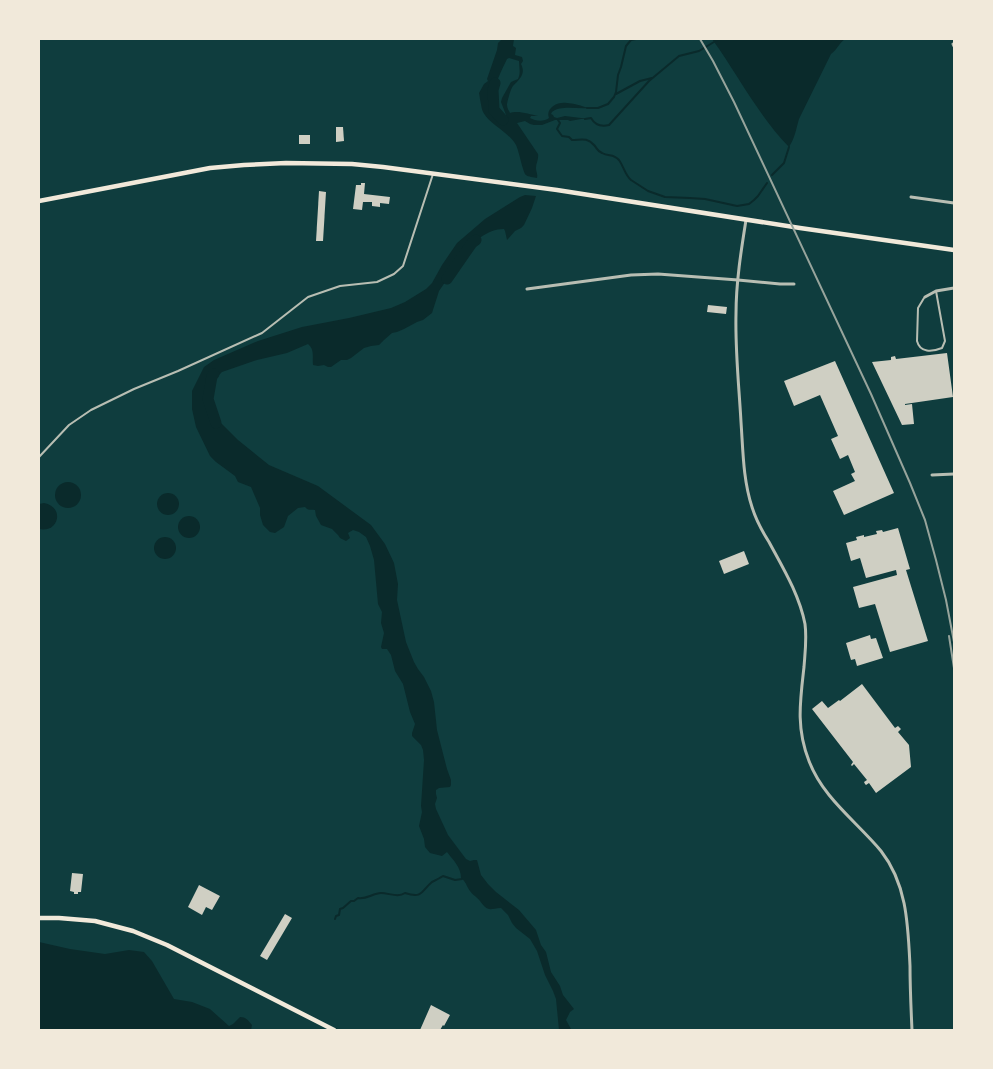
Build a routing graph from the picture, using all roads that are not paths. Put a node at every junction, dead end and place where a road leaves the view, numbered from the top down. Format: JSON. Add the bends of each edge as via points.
{"nodes":[{"id":1,"x":433,"y":174,"type":"junction"},
{"id":2,"x":911,"y":197,"type":"dead end"},
{"id":3,"x":39,"y":201,"type":"edge"},
{"id":4,"x":954,"y":203,"type":"edge"},
{"id":5,"x":746,"y":220,"type":"junction"},
{"id":6,"x":954,"y":250,"type":"edge"},
{"id":7,"x":738,"y":280,"type":"junction"},
{"id":8,"x":794,"y":284,"type":"dead end"},
{"id":9,"x":954,"y":288,"type":"edge"},
{"id":10,"x":527,"y":289,"type":"dead end"},
{"id":11,"x":936,"y":291,"type":"junction"},
{"id":12,"x":925,"y":297,"type":"joint"},
{"id":13,"x":39,"y":457,"type":"edge"},
{"id":14,"x":954,"y":474,"type":"edge"},
{"id":15,"x":932,"y":475,"type":"dead end"},
{"id":16,"x":39,"y":918,"type":"edge"},
{"id":17,"x":333,"y":1030,"type":"edge"},
{"id":18,"x":912,"y":1030,"type":"edge"}],
"edges":[{"from":1,"to":3,"type":"main road","via":[[340,164],[235,166]]},
{"from":1,"to":5,"type":"main road"},
{"from":1,"to":13,"type":"lane","via":[[403,266],[394,274],[377,282],[340,286],[308,297],[262,333],[92,410],[69,425]]},
{"from":2,"to":4,"type":"street"},
{"from":5,"to":6,"type":"main road"},
{"from":5,"to":7,"type":"street"},
{"from":7,"to":8,"type":"street"},
{"from":7,"to":10,"type":"street","via":[[643,274]]},
{"from":7,"to":18,"type":"street","via":[[737,354],[746,482],[758,523],[793,587],[803,618],[806,638],[800,709],[802,741],[821,785],[879,849],[900,886],[909,934]]},
{"from":9,"to":11,"type":"street"},
{"from":11,"to":12,"type":"street"},
{"from":11,"to":12,"type":"lane","via":[[946,341],[942,348],[933,351],[921,348],[917,341],[918,308]]},
{"from":14,"to":15,"type":"street"},
{"from":16,"to":17,"type":"main road","via":[[95,921],[133,931],[167,945]]}]}
